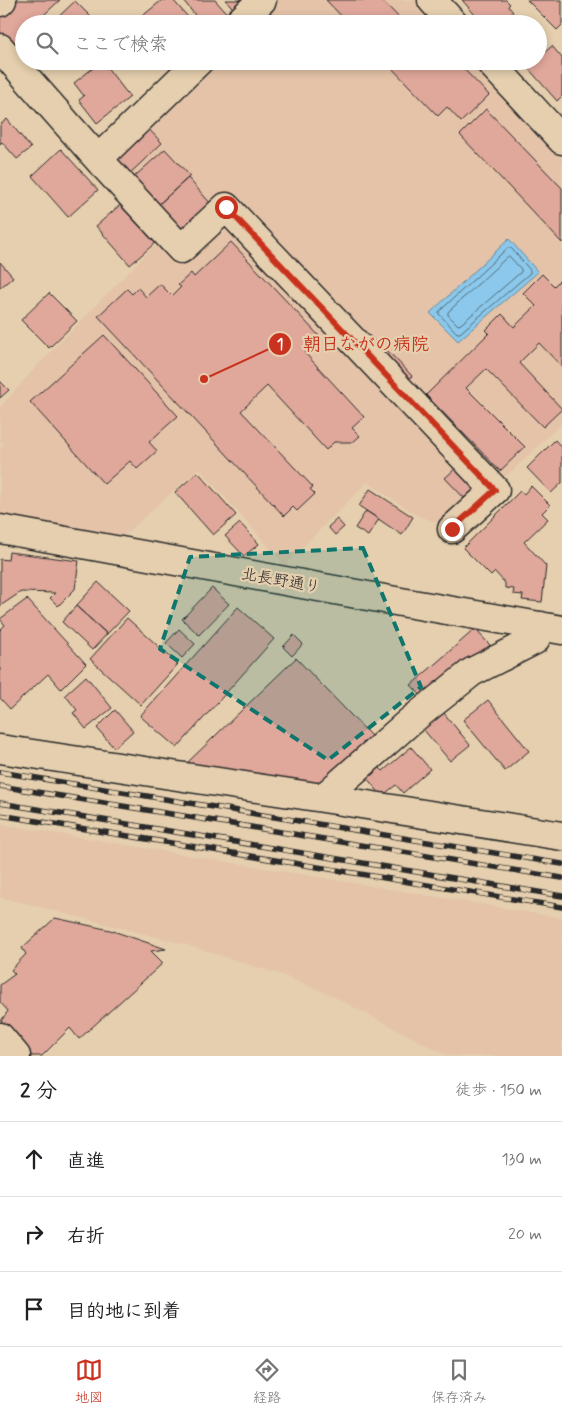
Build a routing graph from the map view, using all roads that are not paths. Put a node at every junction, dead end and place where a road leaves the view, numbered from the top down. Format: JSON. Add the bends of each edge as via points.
{"nodes":[{"id":1,"x":262,"y":0,"type":"edge"},
{"id":2,"x":432,"y":0,"type":"edge"},
{"id":3,"x":247,"y":15,"type":"edge"},
{"id":4,"x":446,"y":15,"type":"edge"},
{"id":5,"x":0,"y":48,"type":"edge"},
{"id":6,"x":15,"y":65,"type":"edge"},
{"id":7,"x":19,"y":70,"type":"edge"},
{"id":8,"x":190,"y":70,"type":"edge"},
{"id":9,"x":499,"y":70,"type":"edge"},
{"id":10,"x":557,"y":124,"type":"edge"},
{"id":11,"x":98,"y":159,"type":"junction"},
{"id":12,"x":0,"y":529,"type":"edge"},
{"id":13,"x":452,"y":529,"type":"dead end"},
{"id":14,"x":552,"y":628,"type":"edge"},
{"id":15,"x":0,"y":749,"type":"edge"},
{"id":16,"x":323,"y":798,"type":"junction"},
{"id":17,"x":562,"y":836,"type":"edge"},
{"id":18,"x":0,"y":1037,"type":"edge"},
{"id":19,"x":16,"y":1056,"type":"edge"}],
"edges":[{"from":1,"to":3,"type":"street"},
{"from":2,"to":4,"type":"street"},
{"from":5,"to":6,"type":"street"},
{"from":7,"to":11,"type":"street"},
{"from":8,"to":11,"type":"street"},
{"from":9,"to":10,"type":"street"},
{"from":11,"to":13,"type":"street","via":[[181,249],[226,207],[233,214],[495,490]]},
{"from":12,"to":14,"type":"street","name":"北長野通り"},
{"from":14,"to":16,"type":"street","via":[[472,672]]},
{"from":15,"to":16,"type":"street"},
{"from":16,"to":17,"type":"street"},
{"from":18,"to":19,"type":"street"}]}
